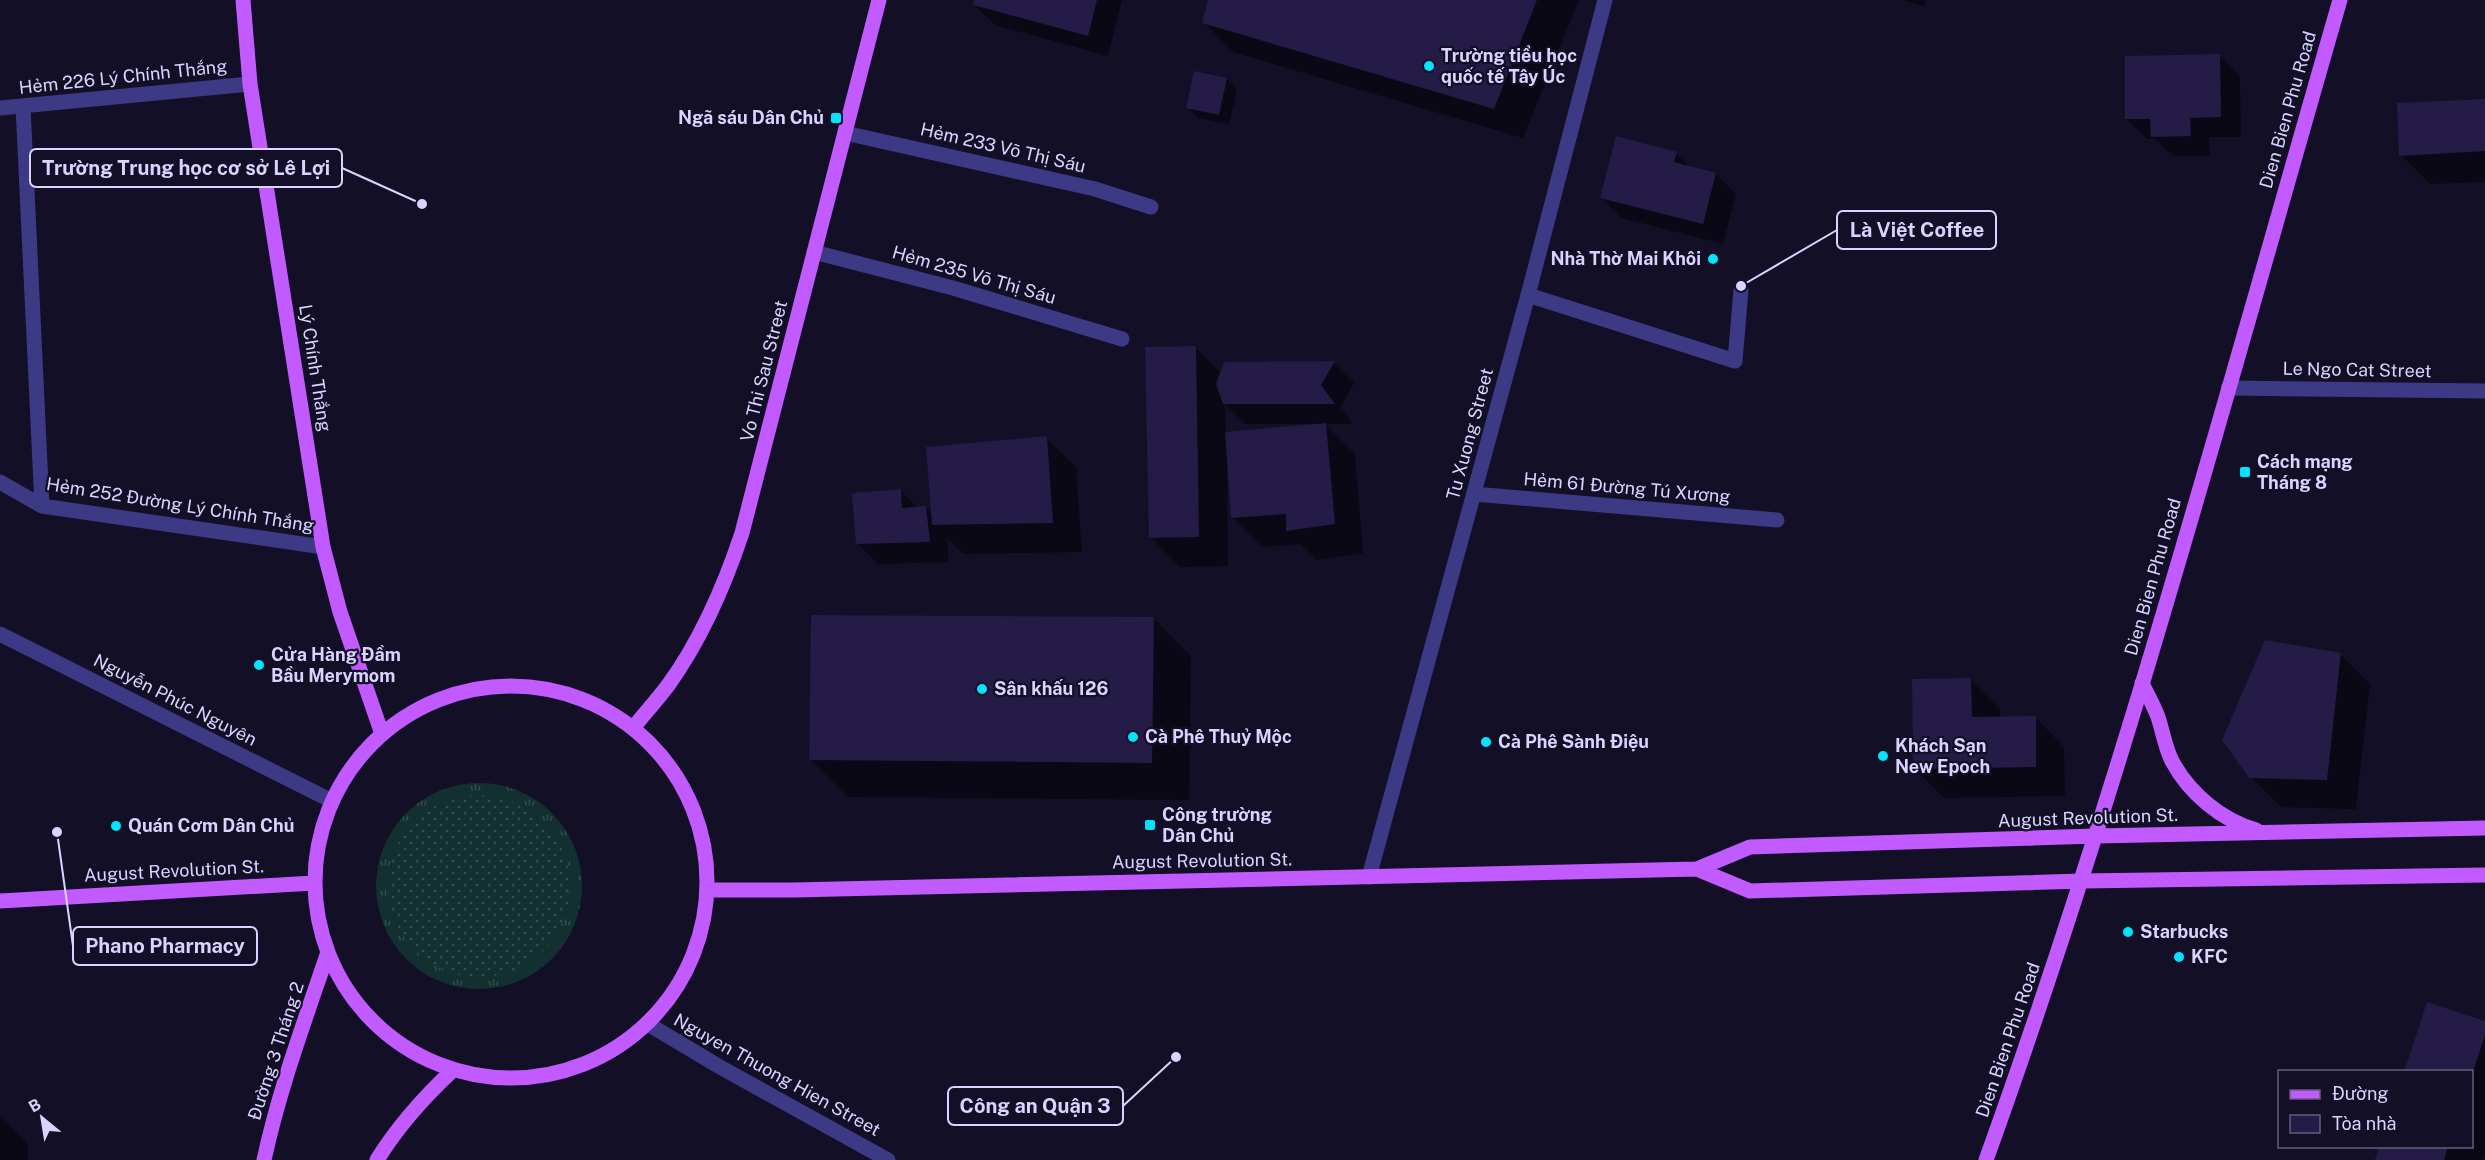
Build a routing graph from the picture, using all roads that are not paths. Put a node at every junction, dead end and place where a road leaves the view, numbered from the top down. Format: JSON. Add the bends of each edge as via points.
{"nodes":[{"id":1,"x":243,"y":0,"type":"edge"},
{"id":2,"x":879,"y":0,"type":"edge"},
{"id":3,"x":1605,"y":0,"type":"edge"},
{"id":4,"x":2340,"y":0,"type":"edge"},
{"id":5,"x":250,"y":84,"type":"junction"},
{"id":6,"x":23,"y":106,"type":"junction"},
{"id":7,"x":0,"y":108,"type":"edge"},
{"id":8,"x":845,"y":133,"type":"junction"},
{"id":9,"x":1151,"y":207,"type":"dead end"},
{"id":10,"x":814,"y":252,"type":"junction"},
{"id":11,"x":1741,"y":290,"type":"dead end"},
{"id":12,"x":1528,"y":295,"type":"junction"},
{"id":13,"x":1122,"y":339,"type":"dead end"},
{"id":14,"x":2228,"y":388,"type":"junction"},
{"id":15,"x":2485,"y":391,"type":"edge"},
{"id":16,"x":0,"y":482,"type":"edge"},
{"id":17,"x":1474,"y":494,"type":"junction"},
{"id":18,"x":42,"y":506,"type":"junction"},
{"id":19,"x":1778,"y":520,"type":"dead end"},
{"id":20,"x":323,"y":546,"type":"junction"},
{"id":21,"x":0,"y":634,"type":"edge"},
{"id":22,"x":2142,"y":684,"type":"junction"},
{"id":23,"x":633,"y":728,"type":"junction"},
{"id":24,"x":382,"y":734,"type":"junction"},
{"id":25,"x":332,"y":801,"type":"junction"},
{"id":26,"x":2485,"y":828,"type":"edge"},
{"id":27,"x":2268,"y":833,"type":"junction"},
{"id":28,"x":2096,"y":836,"type":"junction"},
{"id":29,"x":1697,"y":869,"type":"junction"},
{"id":30,"x":2485,"y":875,"type":"edge"},
{"id":31,"x":1369,"y":877,"type":"junction"},
{"id":32,"x":2082,"y":881,"type":"junction"},
{"id":33,"x":314,"y":883,"type":"junction"},
{"id":34,"x":709,"y":890,"type":"junction"},
{"id":35,"x":0,"y":901,"type":"edge"},
{"id":36,"x":327,"y":955,"type":"junction"},
{"id":37,"x":648,"y":1024,"type":"junction"},
{"id":38,"x":452,"y":1071,"type":"junction"},
{"id":39,"x":264,"y":1160,"type":"edge"},
{"id":40,"x":377,"y":1160,"type":"edge"},
{"id":41,"x":888,"y":1160,"type":"edge"},
{"id":42,"x":1986,"y":1160,"type":"edge"}],
"edges":[{"from":1,"to":5,"type":"main road","name":"Lý Chính Thắng"},
{"from":2,"to":8,"type":"main road","name":"Vo Thi Sau Street"},
{"from":3,"to":12,"type":"street","name":"Tu Xuong Street"},
{"from":4,"to":14,"type":"main road","name":"Dien Bien Phu Road"},
{"from":5,"to":6,"type":"street","name":"Hẻm 226 Lý Chính Thắng"},
{"from":5,"to":20,"type":"main road","name":"Lý Chính Thắng"},
{"from":6,"to":7,"type":"street","name":"Hẻm 226 Lý Chính Thắng"},
{"from":6,"to":18,"type":"street"},
{"from":8,"to":9,"type":"street","name":"Hẻm 233 Võ Thị Sáu","via":[[1095,189]]},
{"from":8,"to":10,"type":"main road","name":"Vo Thi Sau Street"},
{"from":10,"to":13,"type":"street","name":"Hẻm 235 Võ Thị Sáu","via":[[953,288]]},
{"from":10,"to":23,"type":"main road","name":"Vo Thi Sau Street","via":[[730,568],[699,637],[669,684]]},
{"from":11,"to":12,"type":"street","via":[[1735,361]]},
{"from":12,"to":17,"type":"street","name":"Tu Xuong Street"},
{"from":14,"to":15,"type":"street","name":"Le Ngo Cat Street"},
{"from":14,"to":22,"type":"main road","name":"Dien Bien Phu Road"},
{"from":16,"to":18,"type":"street","name":"Hẻm 252 Đường Lý Chính Thắng"},
{"from":17,"to":19,"type":"street","name":"Hẻm 61 Đường Tú Xương"},
{"from":17,"to":31,"type":"street","name":"Tu Xuong Street"},
{"from":18,"to":20,"type":"street","name":"Hẻm 252 Đường Lý Chính Thắng"},
{"from":20,"to":24,"type":"main road","name":"Lý Chính Thắng","via":[[340,612]]},
{"from":21,"to":25,"type":"street","name":"Nguyễn Phúc Nguyên"},
{"from":22,"to":27,"type":"main road","via":[[2173,762],[2187,783],[2224,817]]},
{"from":22,"to":28,"type":"main road","name":"Dien Bien Phu Road"},
{"from":23,"to":24,"type":"main road","via":[[594,704],[573,697],[551,690],[505,686],[460,693],[417,710]]},
{"from":23,"to":34,"type":"main road","via":[[662,756],[686,790],[707,857]]},
{"from":24,"to":25,"type":"main road","via":[[353,766]]},
{"from":25,"to":33,"type":"main road","via":[[318,846]]},
{"from":26,"to":27,"type":"main road","name":"August Revolution St."},
{"from":27,"to":28,"type":"main road","name":"August Revolution St."},
{"from":28,"to":29,"type":"main road","name":"August Revolution St.","via":[[1750,847]]},
{"from":28,"to":32,"type":"main road","name":"Dien Bien Phu Road"},
{"from":29,"to":31,"type":"main road","name":"August Revolution St."},
{"from":29,"to":32,"type":"main road","name":"August Revolution St.","via":[[1750,891]]},
{"from":30,"to":32,"type":"main road","name":"August Revolution St."},
{"from":31,"to":34,"type":"main road","name":"August Revolution St."},
{"from":32,"to":42,"type":"main road","name":"Dien Bien Phu Road","via":[[2042,1007]]},
{"from":33,"to":35,"type":"main road","name":"August Revolution St."},
{"from":33,"to":36,"type":"main road","via":[[317,919]]},
{"from":34,"to":37,"type":"main road","via":[[702,931],[690,965],[672,996]]},
{"from":36,"to":38,"type":"main road","via":[[365,1014],[399,1045]]},
{"from":36,"to":39,"type":"main road","name":"Đường 3 Tháng 2","via":[[288,1067]]},
{"from":37,"to":38,"type":"main road","via":[[606,1055],[556,1074],[504,1079]]},
{"from":37,"to":41,"type":"street","name":"Nguyen Thuong Hien Street"},
{"from":38,"to":40,"type":"main road","via":[[402,1123]]}]}
